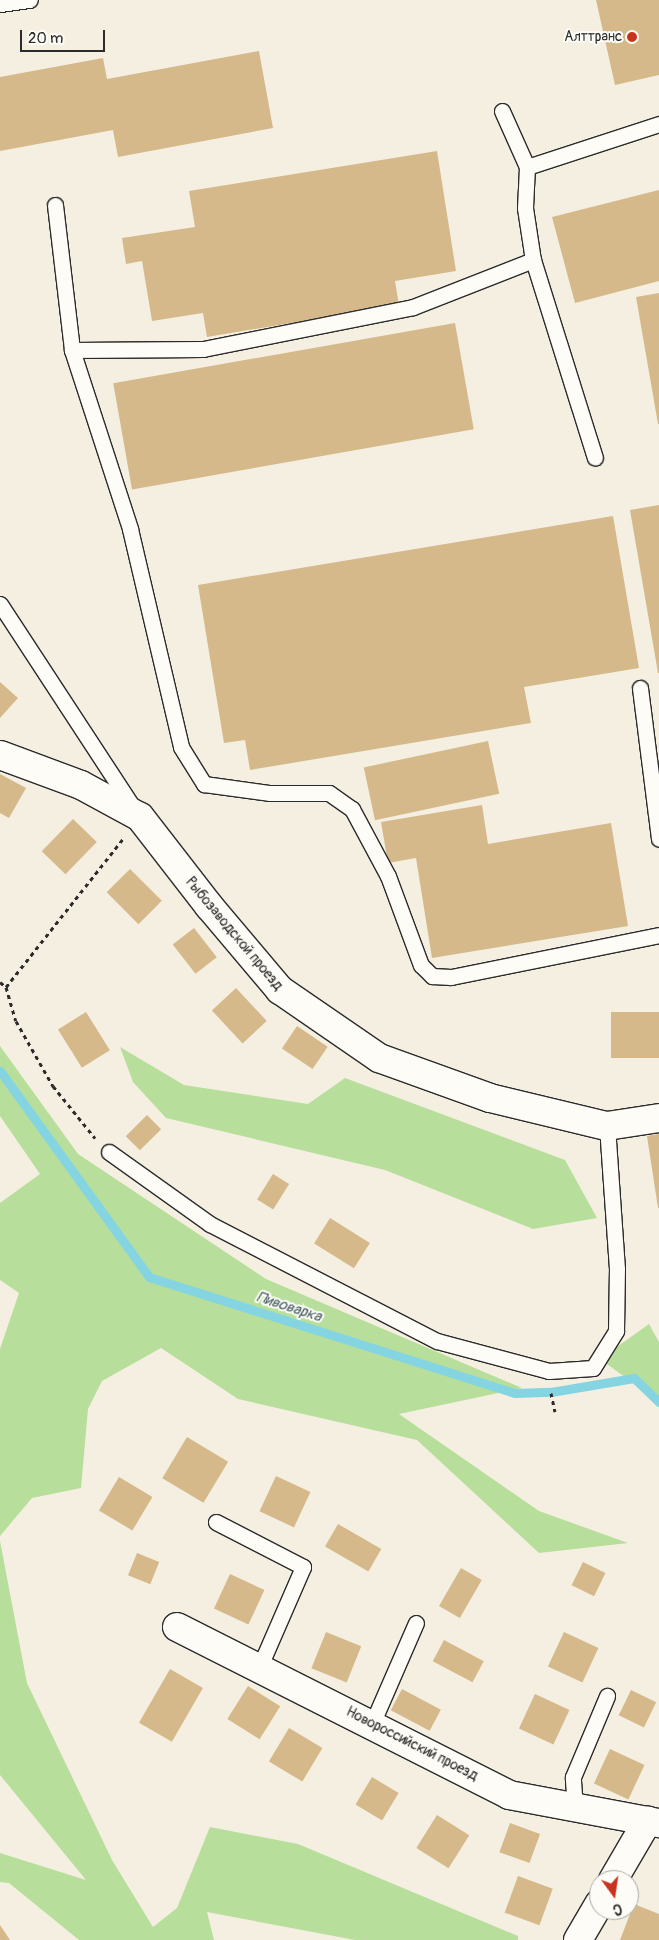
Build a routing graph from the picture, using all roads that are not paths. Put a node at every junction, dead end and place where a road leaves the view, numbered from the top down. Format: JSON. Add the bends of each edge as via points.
{"nodes":[{"id":1,"x":30,"y":0,"type":"edge"},
{"id":2,"x":0,"y":4,"type":"edge"},
{"id":3,"x":502,"y":111,"type":"dead end"},
{"id":4,"x":659,"y":124,"type":"edge"},
{"id":5,"x":527,"y":166,"type":"junction"},
{"id":6,"x":55,"y":205,"type":"dead end"},
{"id":7,"x":533,"y":260,"type":"junction"},
{"id":8,"x":72,"y":350,"type":"junction"},
{"id":9,"x":595,"y":458,"type":"dead end"},
{"id":10,"x":0,"y":604,"type":"edge"},
{"id":11,"x":640,"y":688,"type":"dead end"},
{"id":12,"x":0,"y":755,"type":"edge"},
{"id":13,"x":140,"y":817,"type":"junction"},
{"id":14,"x":659,"y":838,"type":"edge"},
{"id":15,"x":659,"y":935,"type":"edge"},
{"id":16,"x":659,"y":1118,"type":"edge"},
{"id":17,"x":607,"y":1126,"type":"junction"},
{"id":18,"x":109,"y":1152,"type":"road end"},
{"id":19,"x":216,"y":1522,"type":"dead end"},
{"id":20,"x":416,"y":1624,"type":"dead end"},
{"id":21,"x":177,"y":1627,"type":"dead end"},
{"id":22,"x":260,"y":1666,"type":"junction"},
{"id":23,"x":607,"y":1696,"type":"dead end"},
{"id":24,"x":372,"y":1724,"type":"junction"},
{"id":25,"x":575,"y":1809,"type":"junction"},
{"id":26,"x":654,"y":1821,"type":"edge"},
{"id":27,"x":620,"y":1870,"type":"edge"},
{"id":28,"x":590,"y":1920,"type":"edge"},
{"id":29,"x":578,"y":1940,"type":"edge"}],
"edges":[{"from":1,"to":2,"type":"lane"},
{"from":3,"to":5,"type":"lane"},
{"from":4,"to":5,"type":"lane"},
{"from":5,"to":7,"type":"lane","via":[[525,208]]},
{"from":6,"to":8,"type":"lane"},
{"from":7,"to":8,"type":"lane","via":[[413,307],[203,349]]},
{"from":7,"to":9,"type":"lane"},
{"from":8,"to":15,"type":"lane","via":[[130,529],[181,747],[204,784],[270,793],[329,793],[352,809],[388,876],[421,965],[432,976],[451,977]]},
{"from":10,"to":13,"type":"lane"},
{"from":11,"to":14,"type":"lane"},
{"from":12,"to":13,"type":"street","name":"Рыбозаводской проезд","via":[[81,786]]},
{"from":13,"to":17,"type":"street","name":"Рыбозаводской проезд","via":[[280,990],[379,1058],[490,1098]]},
{"from":16,"to":17,"type":"street","name":"Рыбозаводской проезд"},
{"from":17,"to":18,"type":"lane","via":[[618,1269],[616,1331],[593,1368],[548,1371],[437,1340],[210,1224]]},
{"from":19,"to":22,"type":"lane","via":[[303,1566]]},
{"from":20,"to":24,"type":"lane"},
{"from":21,"to":22,"type":"street","name":"Новороссийский проезд"},
{"from":22,"to":24,"type":"street","name":"Новороссийский проезд"},
{"from":23,"to":25,"type":"lane","via":[[573,1777]]},
{"from":24,"to":25,"type":"street","name":"Новороссийский проезд","via":[[509,1795]]},
{"from":25,"to":26,"type":"street","name":"Новороссийский проезд"},
{"from":26,"to":27,"type":"street"},
{"from":28,"to":29,"type":"street"}]}
